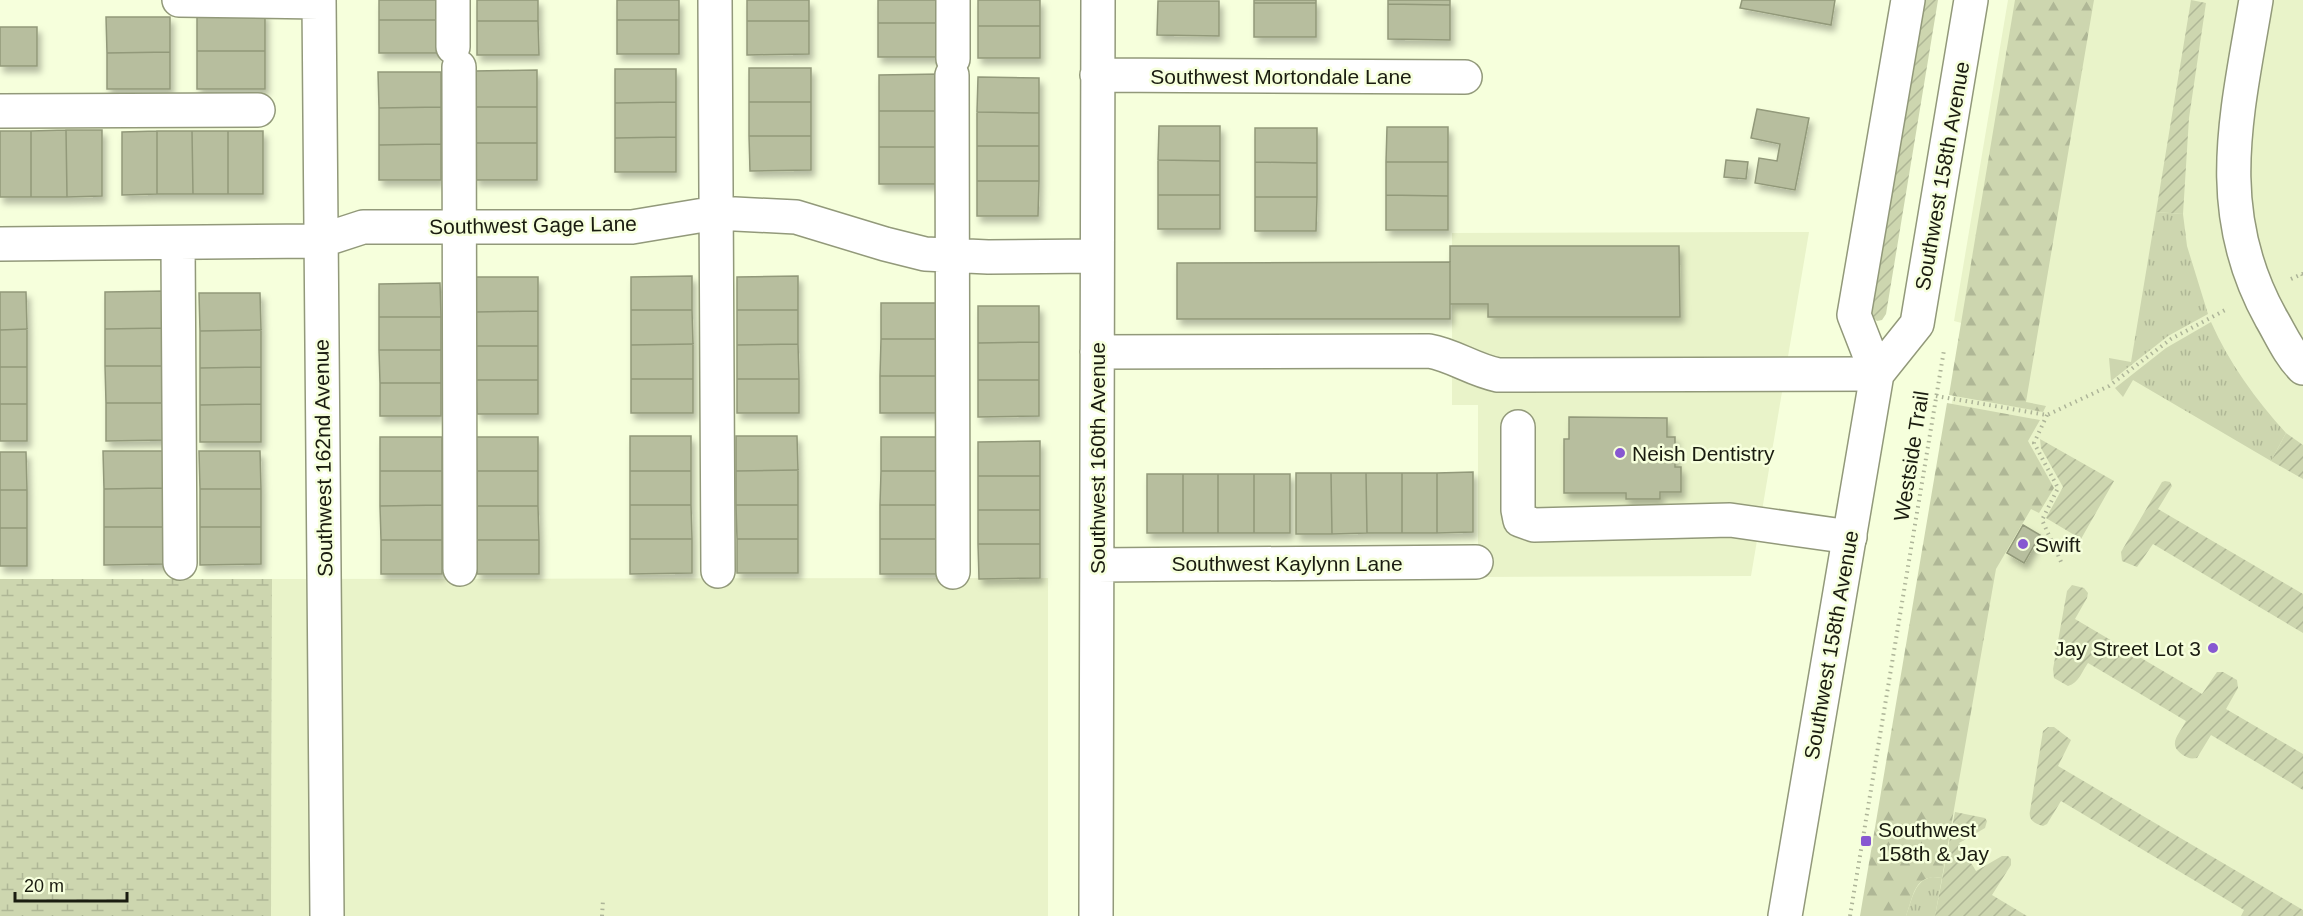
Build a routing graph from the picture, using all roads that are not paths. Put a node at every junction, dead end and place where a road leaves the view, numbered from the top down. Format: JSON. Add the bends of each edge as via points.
{"nodes":[{"id":1,"x":179,"y":0,"type":"edge"},
{"id":2,"x":453,"y":0,"type":"edge"},
{"id":3,"x":715,"y":0,"type":"edge"},
{"id":4,"x":953,"y":0,"type":"edge"},
{"id":5,"x":1098,"y":0,"type":"edge"},
{"id":6,"x":1908,"y":0,"type":"edge"},
{"id":7,"x":1971,"y":0,"type":"edge"},
{"id":8,"x":2256,"y":0,"type":"edge"},
{"id":9,"x":319,"y":1,"type":"edge"},
{"id":10,"x":1097,"y":75,"type":"junction"},
{"id":11,"x":1465,"y":77,"type":"dead end"},
{"id":12,"x":258,"y":110,"type":"dead end"},
{"id":13,"x":0,"y":111,"type":"edge"},
{"id":14,"x":716,"y":213,"type":"junction"},
{"id":15,"x":459,"y":226,"type":"junction"},
{"id":16,"x":320,"y":241,"type":"junction"},
{"id":17,"x":178,"y":243,"type":"junction"},
{"id":18,"x":0,"y":244,"type":"edge"},
{"id":19,"x":951,"y":255,"type":"junction"},
{"id":20,"x":1097,"y":256,"type":"junction"},
{"id":21,"x":1097,"y":352,"type":"junction"},
{"id":22,"x":2303,"y":368,"type":"edge"},
{"id":23,"x":1877,"y":374,"type":"junction"},
{"id":24,"x":1518,"y":427,"type":"dead end"},
{"id":25,"x":1850,"y":537,"type":"junction"},
{"id":26,"x":1476,"y":562,"type":"dead end"},
{"id":27,"x":180,"y":563,"type":"dead end"},
{"id":28,"x":1097,"y":565,"type":"junction"},
{"id":29,"x":460,"y":569,"type":"dead end"},
{"id":30,"x":717,"y":571,"type":"dead end"},
{"id":31,"x":953,"y":572,"type":"dead end"},
{"id":32,"x":327,"y":916,"type":"edge"},
{"id":33,"x":1096,"y":916,"type":"edge"},
{"id":34,"x":1785,"y":916,"type":"edge"}],
"edges":[{"from":1,"to":9,"type":"street"},
{"from":2,"to":15,"type":"street"},
{"from":3,"to":14,"type":"street"},
{"from":4,"to":19,"type":"street"},
{"from":5,"to":10,"type":"street","name":"Southwest 160th Avenue"},
{"from":6,"to":23,"type":"street","via":[[1854,315]]},
{"from":7,"to":23,"type":"street","name":"Southwest 158th Avenue","via":[[1917,324]]},
{"from":8,"to":22,"type":"street","via":[[2236,121],[2232,169],[2235,206],[2242,245],[2258,293],[2294,359]]},
{"from":9,"to":16,"type":"street","name":"Southwest 162nd Avenue"},
{"from":10,"to":11,"type":"street","name":"Southwest Mortondale Lane"},
{"from":10,"to":20,"type":"street","name":"Southwest 160th Avenue"},
{"from":12,"to":13,"type":"street"},
{"from":14,"to":15,"type":"street","name":"Southwest Gage Lane","via":[[632,227]]},
{"from":14,"to":19,"type":"street","name":"Southwest Gage Lane","via":[[796,218],[925,254]]},
{"from":14,"to":30,"type":"street"},
{"from":15,"to":16,"type":"street","name":"Southwest Gage Lane","via":[[363,227]]},
{"from":15,"to":29,"type":"street"},
{"from":16,"to":17,"type":"street","name":"Southwest Gage Lane"},
{"from":16,"to":32,"type":"street","name":"Southwest 162nd Avenue"},
{"from":17,"to":18,"type":"street","name":"Southwest Gage Lane"},
{"from":17,"to":27,"type":"street"},
{"from":19,"to":20,"type":"street","name":"Southwest Gage Lane"},
{"from":19,"to":31,"type":"street"},
{"from":20,"to":21,"type":"street","name":"Southwest 160th Avenue"},
{"from":21,"to":23,"type":"street","via":[[1429,351],[1498,375]]},
{"from":21,"to":28,"type":"street","name":"Southwest 160th Avenue"},
{"from":23,"to":25,"type":"street","name":"Southwest 158th Avenue"},
{"from":24,"to":25,"type":"street","via":[[1518,510],[1520,520],[1534,525],[1730,520]]},
{"from":25,"to":34,"type":"street","name":"Southwest 158th Avenue"},
{"from":26,"to":28,"type":"street","name":"Southwest Kaylynn Lane"},
{"from":28,"to":33,"type":"street","name":"Southwest 160th Avenue"}]}
